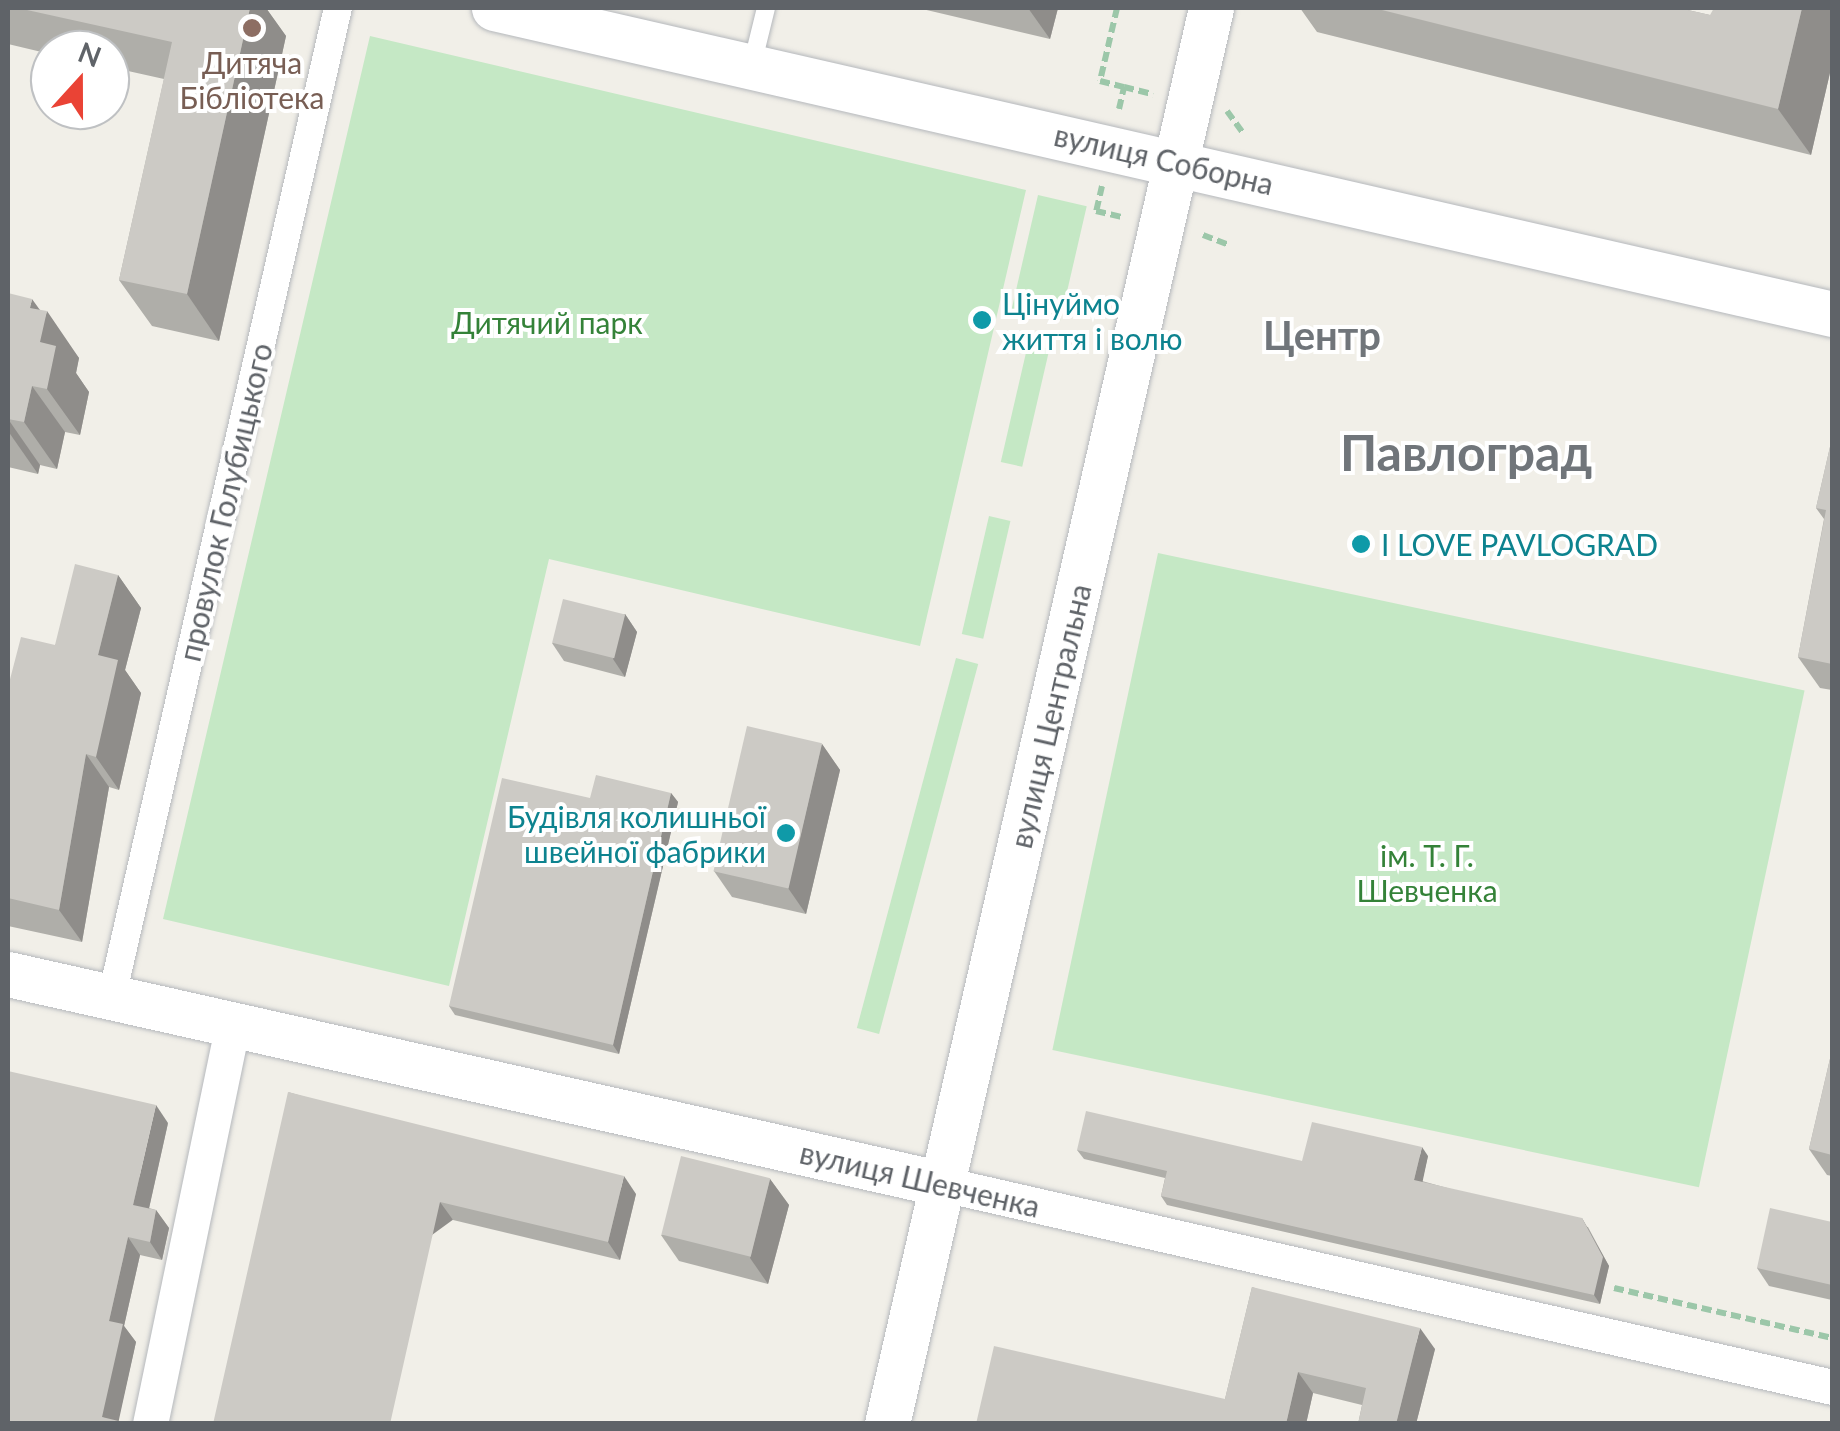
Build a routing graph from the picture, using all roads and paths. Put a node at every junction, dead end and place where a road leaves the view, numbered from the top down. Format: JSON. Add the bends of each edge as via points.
{"nodes":[{"id":1,"x":338,"y":8,"type":"edge"},
{"id":2,"x":494,"y":8,"type":"edge"},
{"id":3,"x":766,"y":8,"type":"edge"},
{"id":4,"x":1117,"y":8,"type":"edge"},
{"id":5,"x":1211,"y":8,"type":"edge"},
{"id":6,"x":752,"y":66,"type":"junction"},
{"id":7,"x":1124,"y":87,"type":"junction"},
{"id":8,"x":1159,"y":95,"type":"dead end"},
{"id":9,"x":1226,"y":110,"type":"dead end"},
{"id":10,"x":1119,"y":111,"type":"dead end"},
{"id":11,"x":1243,"y":133,"type":"dead end"},
{"id":12,"x":1178,"y":162,"type":"junction"},
{"id":13,"x":1103,"y":182,"type":"dead end"},
{"id":14,"x":1128,"y":218,"type":"dead end"},
{"id":15,"x":1203,"y":235,"type":"dead end"},
{"id":16,"x":1229,"y":245,"type":"dead end"},
{"id":17,"x":1832,"y":314,"type":"edge"},
{"id":18,"x":8,"y":974,"type":"edge"},
{"id":19,"x":112,"y":996,"type":"junction"},
{"id":20,"x":233,"y":1024,"type":"junction"},
{"id":21,"x":942,"y":1184,"type":"junction"},
{"id":22,"x":1614,"y":1288,"type":"dead end"},
{"id":23,"x":1832,"y":1338,"type":"edge"},
{"id":24,"x":1832,"y":1387,"type":"edge"},
{"id":25,"x":150,"y":1424,"type":"edge"},
{"id":26,"x":886,"y":1424,"type":"edge"}],
"edges":[{"from":1,"to":19,"type":"street","name":"провулок Голубицького"},
{"from":2,"to":6,"type":"street","name":"вулиця Соборна"},
{"from":3,"to":6,"type":"lane"},
{"from":4,"to":7,"type":"path","via":[[1100,81]]},
{"from":5,"to":12,"type":"street","name":"вулиця Центральна"},
{"from":6,"to":12,"type":"street","name":"вулиця Соборна"},
{"from":7,"to":8,"type":"path"},
{"from":7,"to":10,"type":"path"},
{"from":9,"to":11,"type":"path"},
{"from":12,"to":17,"type":"street","name":"вулиця Соборна"},
{"from":12,"to":21,"type":"street","name":"вулиця Центральна"},
{"from":13,"to":14,"type":"path","via":[[1096,211]]},
{"from":15,"to":16,"type":"path"},
{"from":18,"to":19,"type":"street","name":"вулиця Шевченка"},
{"from":19,"to":20,"type":"street","name":"вулиця Шевченка"},
{"from":20,"to":21,"type":"street","name":"вулиця Шевченка"},
{"from":20,"to":25,"type":"street"},
{"from":21,"to":24,"type":"street","name":"вулиця Шевченка"},
{"from":21,"to":26,"type":"street","name":"вулиця Центральна"},
{"from":22,"to":23,"type":"path"}]}
